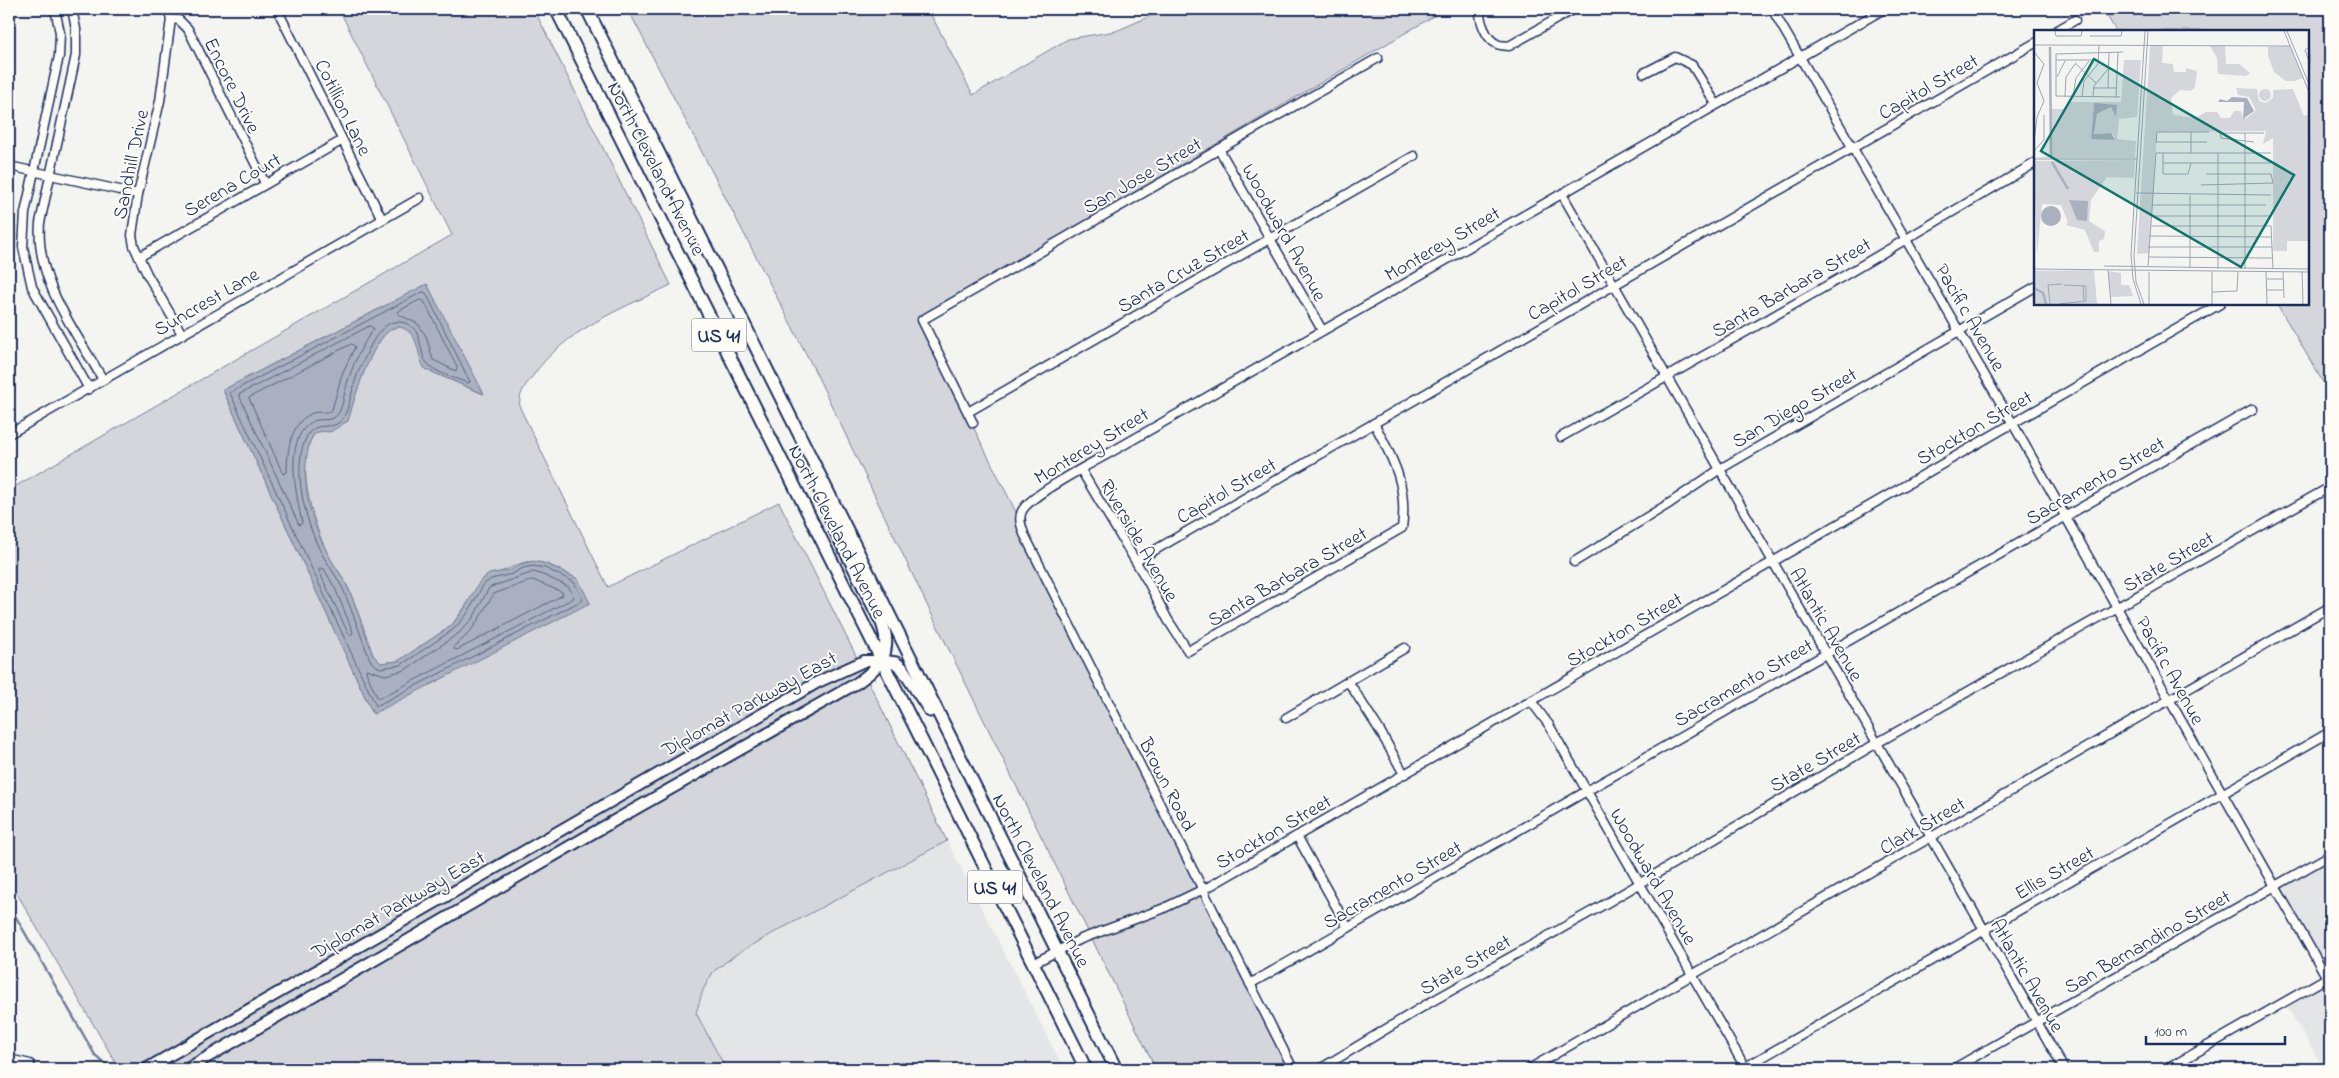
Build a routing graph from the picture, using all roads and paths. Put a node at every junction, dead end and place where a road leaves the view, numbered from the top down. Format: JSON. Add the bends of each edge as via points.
{"nodes":[{"id":1,"x":55,"y":9,"type":"edge"},
{"id":2,"x":72,"y":9,"type":"edge"},
{"id":3,"x":168,"y":9,"type":"edge"},
{"id":4,"x":277,"y":9,"type":"edge"},
{"id":5,"x":556,"y":9,"type":"edge"},
{"id":6,"x":587,"y":9,"type":"edge"},
{"id":7,"x":1574,"y":9,"type":"edge"},
{"id":8,"x":1772,"y":9,"type":"edge"},
{"id":9,"x":1884,"y":9,"type":"edge"},
{"id":10,"x":1480,"y":11,"type":"edge"},
{"id":11,"x":171,"y":19,"type":"junction"},
{"id":12,"x":2075,"y":20,"type":"dead end"},
{"id":13,"x":2058,"y":30,"type":"edge"},
{"id":14,"x":2034,"y":44,"type":"edge"},
{"id":15,"x":1801,"y":57,"type":"junction"},
{"id":16,"x":1378,"y":58,"type":"dead end"},
{"id":17,"x":1644,"y":73,"type":"dead end"},
{"id":18,"x":1716,"y":104,"type":"junction"},
{"id":19,"x":342,"y":140,"type":"junction"},
{"id":20,"x":1853,"y":148,"type":"junction"},
{"id":21,"x":1220,"y":149,"type":"junction"},
{"id":22,"x":1414,"y":156,"type":"dead end"},
{"id":23,"x":2034,"y":164,"type":"edge"},
{"id":24,"x":9,"y":166,"type":"edge"},
{"id":25,"x":35,"y":171,"type":"junction"},
{"id":26,"x":52,"y":175,"type":"junction"},
{"id":27,"x":265,"y":183,"type":"junction"},
{"id":28,"x":138,"y":194,"type":"junction"},
{"id":29,"x":1562,"y":194,"type":"junction"},
{"id":30,"x":420,"y":198,"type":"dead end"},
{"id":31,"x":382,"y":219,"type":"junction"},
{"id":32,"x":1269,"y":239,"type":"junction"},
{"id":33,"x":1907,"y":240,"type":"junction"},
{"id":34,"x":139,"y":257,"type":"junction"},
{"id":35,"x":1614,"y":285,"type":"junction"},
{"id":36,"x":2034,"y":288,"type":"edge"},
{"id":37,"x":2218,"y":305,"type":"edge"},
{"id":38,"x":1322,"y":330,"type":"junction"},
{"id":39,"x":1959,"y":331,"type":"junction"},
{"id":40,"x":182,"y":334,"type":"junction"},
{"id":41,"x":1667,"y":376,"type":"junction"},
{"id":42,"x":103,"y":380,"type":"junction"},
{"id":43,"x":89,"y":389,"type":"junction"},
{"id":44,"x":2253,"y":409,"type":"dead end"},
{"id":45,"x":968,"y":412,"type":"junction"},
{"id":46,"x":973,"y":422,"type":"dead end"},
{"id":47,"x":1374,"y":423,"type":"junction"},
{"id":48,"x":2013,"y":424,"type":"junction"},
{"id":49,"x":795,"y":425,"type":"junction"},
{"id":50,"x":9,"y":434,"type":"edge"},
{"id":51,"x":1561,"y":437,"type":"dead end"},
{"id":52,"x":1720,"y":469,"type":"junction"},
{"id":53,"x":1081,"y":470,"type":"junction"},
{"id":54,"x":2330,"y":486,"type":"edge"},
{"id":55,"x":1022,"y":512,"type":"joint"},
{"id":56,"x":2065,"y":515,"type":"junction"},
{"id":57,"x":1136,"y":562,"type":"junction"},
{"id":58,"x":1574,"y":562,"type":"dead end"},
{"id":59,"x":1772,"y":562,"type":"junction"},
{"id":60,"x":2330,"y":607,"type":"edge"},
{"id":61,"x":2118,"y":608,"type":"junction"},
{"id":62,"x":1405,"y":648,"type":"dead end"},
{"id":63,"x":1188,"y":651,"type":"joint"},
{"id":64,"x":1825,"y":654,"type":"junction"},
{"id":65,"x":882,"y":661,"type":"junction"},
{"id":66,"x":1348,"y":681,"type":"junction"},
{"id":67,"x":1532,"y":701,"type":"junction"},
{"id":68,"x":2170,"y":701,"type":"junction"},
{"id":69,"x":1286,"y":718,"type":"dead end"},
{"id":70,"x":2330,"y":732,"type":"edge"},
{"id":71,"x":1877,"y":743,"type":"junction"},
{"id":72,"x":957,"y":752,"type":"junction"},
{"id":73,"x":1404,"y":774,"type":"junction"},
{"id":74,"x":1587,"y":791,"type":"junction"},
{"id":75,"x":2222,"y":793,"type":"junction"},
{"id":76,"x":1297,"y":836,"type":"junction"},
{"id":77,"x":1931,"y":838,"type":"junction"},
{"id":78,"x":2330,"y":854,"type":"edge"},
{"id":79,"x":1640,"y":884,"type":"junction"},
{"id":80,"x":2275,"y":887,"type":"junction"},
{"id":81,"x":1203,"y":890,"type":"junction"},
{"id":82,"x":1348,"y":928,"type":"junction"},
{"id":83,"x":1984,"y":931,"type":"junction"},
{"id":84,"x":1057,"y":952,"type":"junction"},
{"id":85,"x":1034,"y":963,"type":"junction"},
{"id":86,"x":1692,"y":975,"type":"junction"},
{"id":87,"x":2329,"y":979,"type":"edge"},
{"id":88,"x":1250,"y":984,"type":"junction"},
{"id":89,"x":2037,"y":1022,"type":"junction"},
{"id":90,"x":9,"y":1059,"type":"edge"},
{"id":91,"x":30,"y":1064,"type":"dead end"},
{"id":92,"x":146,"y":1069,"type":"edge"},
{"id":93,"x":187,"y":1069,"type":"edge"},
{"id":94,"x":1086,"y":1069,"type":"edge"},
{"id":95,"x":1116,"y":1069,"type":"edge"},
{"id":96,"x":1293,"y":1069,"type":"edge"},
{"id":97,"x":1320,"y":1069,"type":"edge"},
{"id":98,"x":1529,"y":1069,"type":"edge"},
{"id":99,"x":1744,"y":1069,"type":"edge"},
{"id":100,"x":1953,"y":1069,"type":"edge"},
{"id":101,"x":2064,"y":1069,"type":"edge"},
{"id":102,"x":2167,"y":1069,"type":"edge"}],
"edges":[{"from":1,"to":25,"type":"street","via":[[60,50]]},
{"from":2,"to":26,"type":"street","via":[[76,55]]},
{"from":3,"to":11,"type":"street"},
{"from":4,"to":19,"type":"street","name":"Cotillion Lane"},
{"from":5,"to":65,"type":"main road","name":"North Cleveland Avenue","number":"US 41"},
{"from":6,"to":49,"type":"main road","name":"North Cleveland Avenue","number":"US 41"},
{"from":7,"to":10,"type":"street","via":[[1509,46],[1497,45],[1489,36]]},
{"from":8,"to":15,"type":"street","name":"Pacific Avenue"},
{"from":9,"to":15,"type":"street","name":"Monterey Street"},
{"from":11,"to":27,"type":"street","name":"Encore Drive","via":[[179,20],[188,29]]},
{"from":11,"to":28,"type":"street","name":"Sandhill Drive","via":[[160,101]]},
{"from":12,"to":13,"type":"street"},
{"from":14,"to":20,"type":"street","name":"Capitol Street"},
{"from":15,"to":18,"type":"street","name":"Monterey Street"},
{"from":15,"to":20,"type":"street","name":"Pacific Avenue"},
{"from":16,"to":21,"type":"street","name":"San Jose Street"},
{"from":17,"to":18,"type":"street","via":[[1675,57],[1692,65]]},
{"from":18,"to":29,"type":"street","name":"Monterey Street"},
{"from":19,"to":27,"type":"street","name":"Serena Court"},
{"from":19,"to":31,"type":"street","name":"Cotillion Lane"},
{"from":20,"to":33,"type":"street","name":"Pacific Avenue"},
{"from":20,"to":35,"type":"street","name":"Capitol Street"},
{"from":21,"to":32,"type":"street","name":"Woodward Avenue"},
{"from":21,"to":45,"type":"street","name":"San Jose Street","via":[[922,320]]},
{"from":22,"to":32,"type":"street","name":"Santa Cruz Street"},
{"from":23,"to":33,"type":"street","name":"Santa Barbara Street"},
{"from":24,"to":25,"type":"street"},
{"from":25,"to":26,"type":"street"},
{"from":25,"to":43,"type":"street","via":[[23,230],[28,274],[38,299]]},
{"from":26,"to":28,"type":"street"},
{"from":26,"to":42,"type":"street","via":[[40,223],[41,261],[50,286]]},
{"from":27,"to":34,"type":"street","name":"Serena Court"},
{"from":28,"to":34,"type":"street","name":"Sandhill Drive","via":[[132,235]]},
{"from":29,"to":35,"type":"street","name":"Atlantic Avenue"},
{"from":29,"to":38,"type":"street","name":"Monterey Street"},
{"from":30,"to":31,"type":"street","name":"Suncrest Lane"},
{"from":31,"to":40,"type":"street","name":"Suncrest Lane"},
{"from":32,"to":38,"type":"street","name":"Woodward Avenue"},
{"from":32,"to":45,"type":"street","name":"Santa Cruz Street"},
{"from":33,"to":39,"type":"street","name":"Pacific Avenue"},
{"from":33,"to":41,"type":"street","name":"Santa Barbara Street"},
{"from":34,"to":40,"type":"street","name":"Sandhill Drive"},
{"from":35,"to":41,"type":"street","name":"Atlantic Avenue"},
{"from":35,"to":47,"type":"street","name":"Capitol Street"},
{"from":36,"to":39,"type":"street","name":"San Diego Street"},
{"from":37,"to":48,"type":"street","name":"Stockton Street"},
{"from":38,"to":53,"type":"street","name":"Monterey Street"},
{"from":39,"to":48,"type":"street","name":"Pacific Avenue"},
{"from":39,"to":52,"type":"street","name":"San Diego Street"},
{"from":40,"to":42,"type":"street","name":"Suncrest Lane"},
{"from":41,"to":51,"type":"street","name":"Santa Barbara Street"},
{"from":41,"to":52,"type":"street","name":"Atlantic Avenue"},
{"from":42,"to":43,"type":"street","name":"Suncrest Lane"},
{"from":43,"to":50,"type":"street","name":"Suncrest Lane"},
{"from":44,"to":56,"type":"street","name":"Sacramento Street"},
{"from":45,"to":46,"type":"street"},
{"from":47,"to":57,"type":"street","name":"Capitol Street"},
{"from":47,"to":63,"type":"street","name":"Santa Barbara Street","via":[[1398,470],[1404,511],[1402,528]]},
{"from":48,"to":56,"type":"street","name":"Pacific Avenue"},
{"from":48,"to":59,"type":"street","name":"Stockton Street"},
{"from":49,"to":65,"type":"main road","via":[[835,530],[882,623],[886,641]]},
{"from":49,"to":72,"type":"main road","name":"North Cleveland Avenue","number":"US 41"},
{"from":52,"to":58,"type":"street","name":"San Diego Street"},
{"from":52,"to":59,"type":"street","name":"Atlantic Avenue"},
{"from":53,"to":55,"type":"street","name":"Monterey Street","via":[[1032,499]]},
{"from":53,"to":57,"type":"street","name":"Riverside Avenue"},
{"from":54,"to":61,"type":"street","name":"State Street"},
{"from":55,"to":81,"type":"street","name":"Brown Road","via":[[1020,521],[1024,534]]},
{"from":56,"to":61,"type":"street","name":"Pacific Avenue"},
{"from":56,"to":64,"type":"street","name":"Sacramento Street"},
{"from":57,"to":63,"type":"street","name":"Riverside Avenue"},
{"from":59,"to":64,"type":"street","name":"Atlantic Avenue"},
{"from":59,"to":67,"type":"street","name":"Stockton Street"},
{"from":60,"to":68,"type":"street","name":"Clark Street"},
{"from":61,"to":68,"type":"street","name":"Pacific Avenue"},
{"from":61,"to":71,"type":"street","name":"State Street"},
{"from":62,"to":66,"type":"street"},
{"from":64,"to":71,"type":"street","name":"Atlantic Avenue"},
{"from":64,"to":74,"type":"street","name":"Sacramento Street"},
{"from":65,"to":72,"type":"main road","via":[[902,668]]},
{"from":65,"to":85,"type":"main road","name":"North Cleveland Avenue","number":"US 41"},
{"from":65,"to":92,"type":"main road","name":"Diplomat Parkway East","via":[[864,661],[818,682]]},
{"from":65,"to":93,"type":"main road","name":"Diplomat Parkway East","via":[[857,683]]},
{"from":66,"to":69,"type":"street"},
{"from":66,"to":73,"type":"street"},
{"from":67,"to":73,"type":"street","name":"Stockton Street"},
{"from":67,"to":74,"type":"street","name":"Woodward Avenue"},
{"from":68,"to":75,"type":"street","name":"Pacific Avenue"},
{"from":68,"to":77,"type":"street","name":"Clark Street"},
{"from":70,"to":75,"type":"street","name":"Ellis Street"},
{"from":71,"to":77,"type":"street","name":"Atlantic Avenue"},
{"from":71,"to":79,"type":"street","name":"State Street"},
{"from":72,"to":84,"type":"main road","name":"North Cleveland Avenue","number":"US 41"},
{"from":73,"to":76,"type":"street","name":"Stockton Street"},
{"from":74,"to":79,"type":"street","name":"Woodward Avenue"},
{"from":74,"to":82,"type":"street","name":"Sacramento Street"},
{"from":75,"to":80,"type":"street","name":"Pacific Avenue"},
{"from":75,"to":83,"type":"street","name":"Ellis Street"},
{"from":76,"to":81,"type":"street","name":"Stockton Street"},
{"from":76,"to":82,"type":"street"},
{"from":77,"to":83,"type":"street","name":"Atlantic Avenue"},
{"from":77,"to":86,"type":"street","name":"Clark Street"},
{"from":78,"to":80,"type":"street","name":"San Bernandino Street"},
{"from":79,"to":86,"type":"street","name":"Woodward Avenue"},
{"from":79,"to":97,"type":"street","name":"State Street","via":[[1429,1003]]},
{"from":80,"to":87,"type":"street","name":"Pacific Avenue"},
{"from":80,"to":89,"type":"street","name":"San Bernandino Street"},
{"from":81,"to":84,"type":"street","name":"Stockton Street","via":[[1081,939]]},
{"from":81,"to":88,"type":"street","name":"Brown Road"},
{"from":82,"to":88,"type":"street","name":"Sacramento Street"},
{"from":83,"to":89,"type":"street","name":"Atlantic Avenue"},
{"from":83,"to":99,"type":"street","name":"Ellis Street"},
{"from":84,"to":85,"type":"street","name":"Stockton Street"},
{"from":84,"to":95,"type":"main road","name":"North Cleveland Avenue","number":"US 41"},
{"from":85,"to":94,"type":"main road","name":"North Cleveland Avenue","number":"US 41"},
{"from":86,"to":98,"type":"street","name":"Clark Street"},
{"from":86,"to":99,"type":"street","name":"Woodward Avenue"},
{"from":87,"to":102,"type":"street"},
{"from":88,"to":96,"type":"street","name":"Brown Road"},
{"from":89,"to":100,"type":"street","name":"San Bernandino Street"},
{"from":89,"to":101,"type":"street","name":"Atlantic Avenue"},
{"from":90,"to":91,"type":"street"}]}
